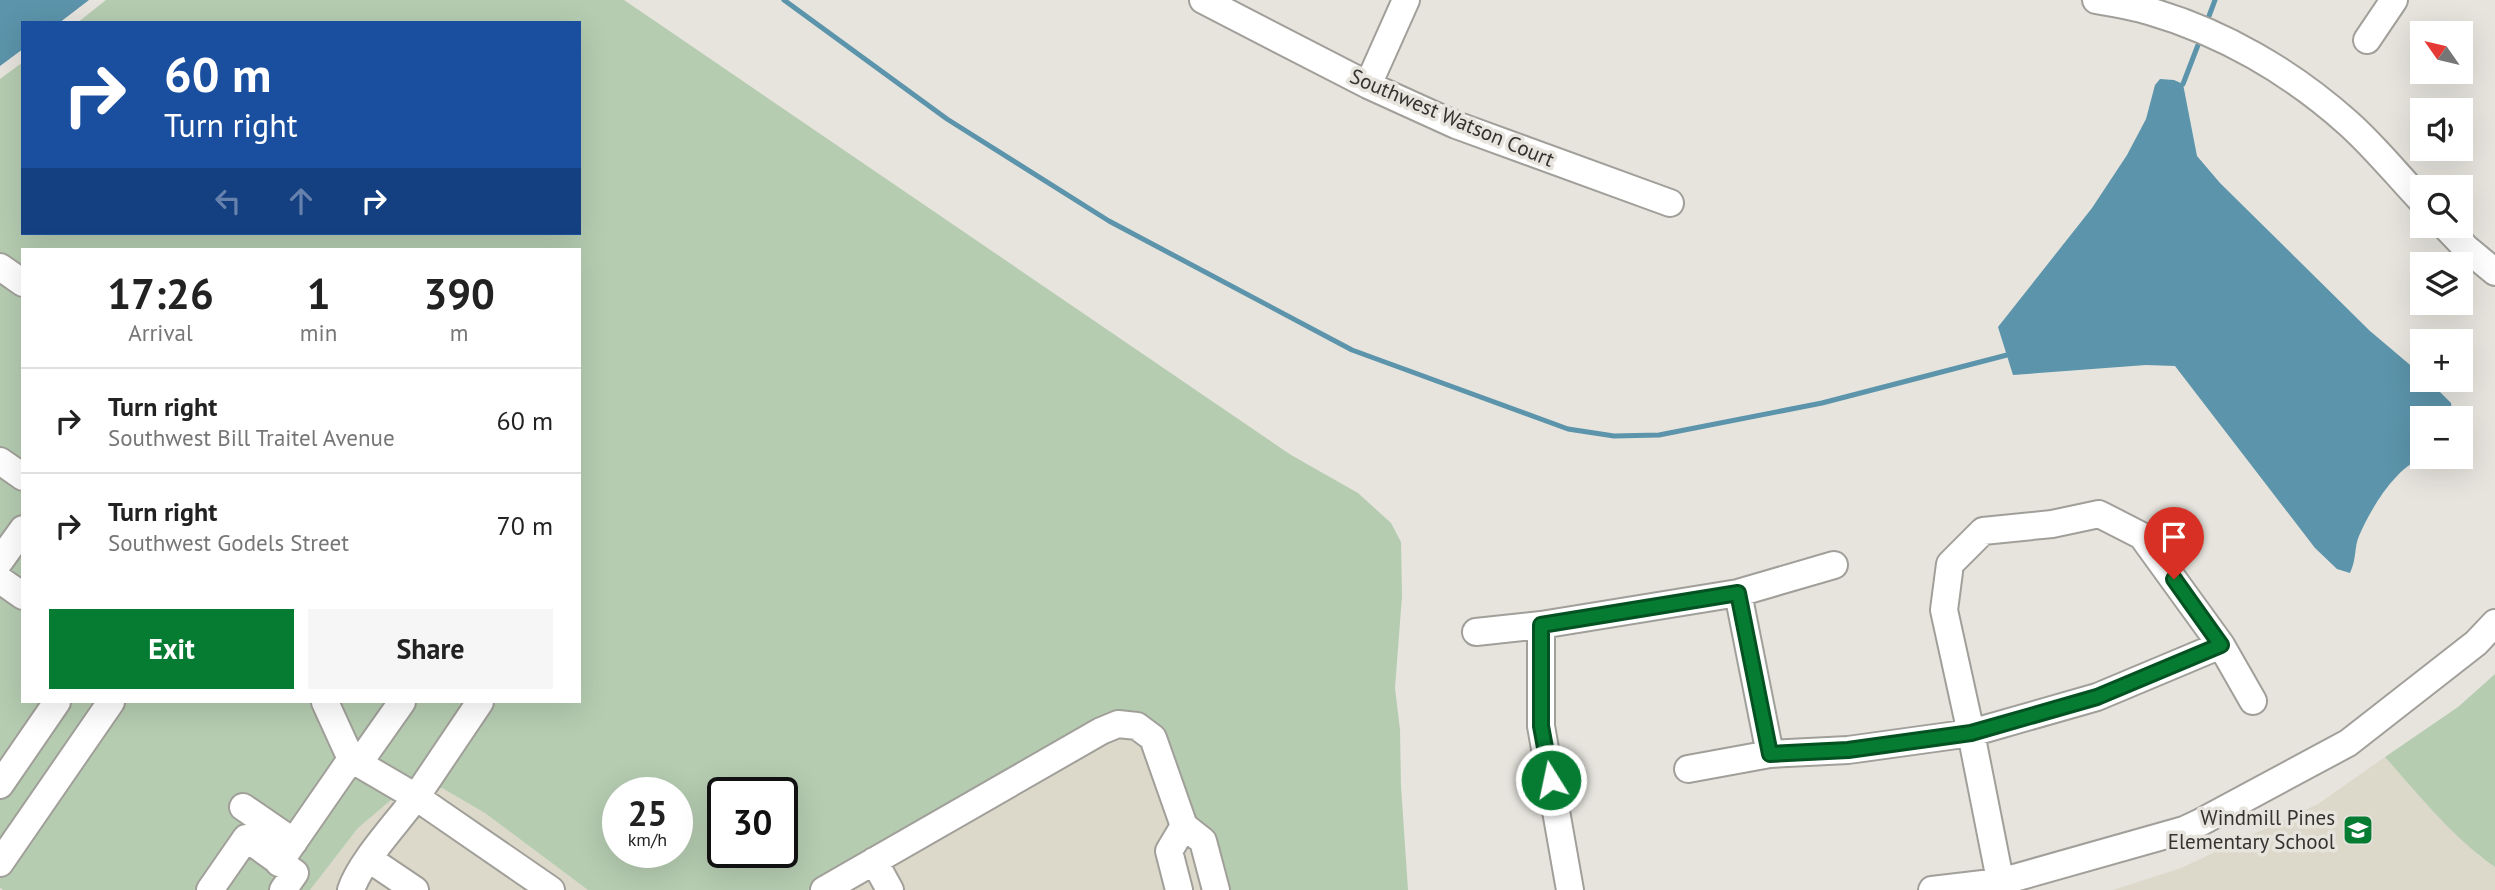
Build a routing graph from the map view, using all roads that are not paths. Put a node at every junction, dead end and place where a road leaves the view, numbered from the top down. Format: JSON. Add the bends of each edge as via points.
{"nodes":[{"id":1,"x":1203,"y":0,"type":"edge"},
{"id":2,"x":1406,"y":0,"type":"edge"},
{"id":3,"x":2096,"y":0,"type":"edge"},
{"id":4,"x":2394,"y":0,"type":"edge"},
{"id":5,"x":2367,"y":40,"type":"dead end"},
{"id":6,"x":1368,"y":85,"type":"junction"},
{"id":7,"x":2410,"y":188,"type":"edge"},
{"id":8,"x":1670,"y":203,"type":"dead end"},
{"id":9,"x":2456,"y":238,"type":"edge"},
{"id":10,"x":0,"y":267,"type":"edge"},
{"id":11,"x":2495,"y":272,"type":"edge"},
{"id":12,"x":21,"y":282,"type":"edge"},
{"id":13,"x":0,"y":461,"type":"edge"},
{"id":14,"x":21,"y":476,"type":"edge"},
{"id":15,"x":21,"y":532,"type":"edge"},
{"id":16,"x":0,"y":561,"type":"edge"},
{"id":17,"x":1834,"y":565,"type":"dead end"},
{"id":18,"x":0,"y":580,"type":"edge"},
{"id":19,"x":1738,"y":593,"type":"junction"},
{"id":20,"x":21,"y":595,"type":"edge"},
{"id":21,"x":2495,"y":623,"type":"edge"},
{"id":22,"x":1541,"y":625,"type":"junction"},
{"id":23,"x":1476,"y":632,"type":"dead end"},
{"id":24,"x":2221,"y":645,"type":"junction"},
{"id":25,"x":2253,"y":701,"type":"dead end"},
{"id":26,"x":56,"y":703,"type":"edge"},
{"id":27,"x":110,"y":703,"type":"edge"},
{"id":28,"x":326,"y":703,"type":"edge"},
{"id":29,"x":400,"y":703,"type":"edge"},
{"id":30,"x":479,"y":703,"type":"edge"},
{"id":31,"x":1971,"y":733,"type":"junction"},
{"id":32,"x":1770,"y":754,"type":"junction"},
{"id":33,"x":355,"y":761,"type":"junction"},
{"id":34,"x":1688,"y":769,"type":"dead end"},
{"id":35,"x":0,"y":785,"type":"edge"},
{"id":36,"x":0,"y":791,"type":"edge"},
{"id":37,"x":416,"y":797,"type":"junction"},
{"id":38,"x":243,"y":807,"type":"dead end"},
{"id":39,"x":34,"y":814,"type":"junction"},
{"id":40,"x":1184,"y":826,"type":"junction"},
{"id":41,"x":287,"y":852,"type":"junction"},
{"id":42,"x":369,"y":859,"type":"junction"},
{"id":43,"x":874,"y":861,"type":"junction"},
{"id":44,"x":0,"y":863,"type":"edge"},
{"id":45,"x":2001,"y":886,"type":"edge"},
{"id":46,"x":349,"y":887,"type":"edge"},
{"id":47,"x":210,"y":890,"type":"edge"},
{"id":48,"x":283,"y":890,"type":"edge"},
{"id":49,"x":415,"y":890,"type":"edge"},
{"id":50,"x":551,"y":890,"type":"edge"},
{"id":51,"x":824,"y":890,"type":"edge"},
{"id":52,"x":890,"y":890,"type":"edge"},
{"id":53,"x":1179,"y":890,"type":"edge"},
{"id":54,"x":1216,"y":890,"type":"edge"},
{"id":55,"x":1570,"y":890,"type":"edge"},
{"id":56,"x":1932,"y":890,"type":"edge"}],
"edges":[{"from":1,"to":6,"type":"street","name":"Southwest Watson Court"},
{"from":2,"to":6,"type":"street"},
{"from":3,"to":7,"type":"street","via":[[2148,10],[2214,34],[2275,68],[2350,125]]},
{"from":4,"to":5,"type":"street"},
{"from":6,"to":8,"type":"street","name":"Southwest Watson Court","via":[[1456,125]]},
{"from":9,"to":11,"type":"street"},
{"from":10,"to":12,"type":"street"},
{"from":13,"to":14,"type":"street"},
{"from":15,"to":16,"type":"street"},
{"from":17,"to":19,"type":"street"},
{"from":18,"to":20,"type":"street"},
{"from":19,"to":22,"type":"street"},
{"from":19,"to":32,"type":"street"},
{"from":21,"to":45,"type":"street","via":[[2348,743],[2201,822]]},
{"from":22,"to":23,"type":"street"},
{"from":22,"to":55,"type":"street","via":[[1541,726]]},
{"from":24,"to":25,"type":"street"},
{"from":24,"to":31,"type":"street","via":[[2097,697]]},
{"from":24,"to":31,"type":"street","via":[[2142,536],[2099,514],[1983,531],[1950,564],[1944,610]]},
{"from":26,"to":35,"type":"street"},
{"from":27,"to":39,"type":"street"},
{"from":28,"to":33,"type":"street"},
{"from":29,"to":33,"type":"street"},
{"from":30,"to":37,"type":"street"},
{"from":31,"to":32,"type":"street","via":[[1848,750]]},
{"from":31,"to":45,"type":"street"},
{"from":32,"to":34,"type":"street"},
{"from":33,"to":37,"type":"street"},
{"from":33,"to":41,"type":"street"},
{"from":36,"to":39,"type":"street"},
{"from":37,"to":42,"type":"street"},
{"from":37,"to":50,"type":"street"},
{"from":38,"to":41,"type":"street"},
{"from":39,"to":44,"type":"street"},
{"from":40,"to":43,"type":"street","via":[[1153,738],[1138,726],[1118,724]]},
{"from":40,"to":53,"type":"street","via":[[1169,850]]},
{"from":40,"to":54,"type":"street","via":[[1203,841]]},
{"from":41,"to":47,"type":"street","via":[[246,838]]},
{"from":41,"to":48,"type":"street","via":[[295,873]]},
{"from":42,"to":46,"type":"street"},
{"from":42,"to":49,"type":"street"},
{"from":43,"to":51,"type":"street"},
{"from":43,"to":52,"type":"street"},
{"from":45,"to":56,"type":"street"}]}
